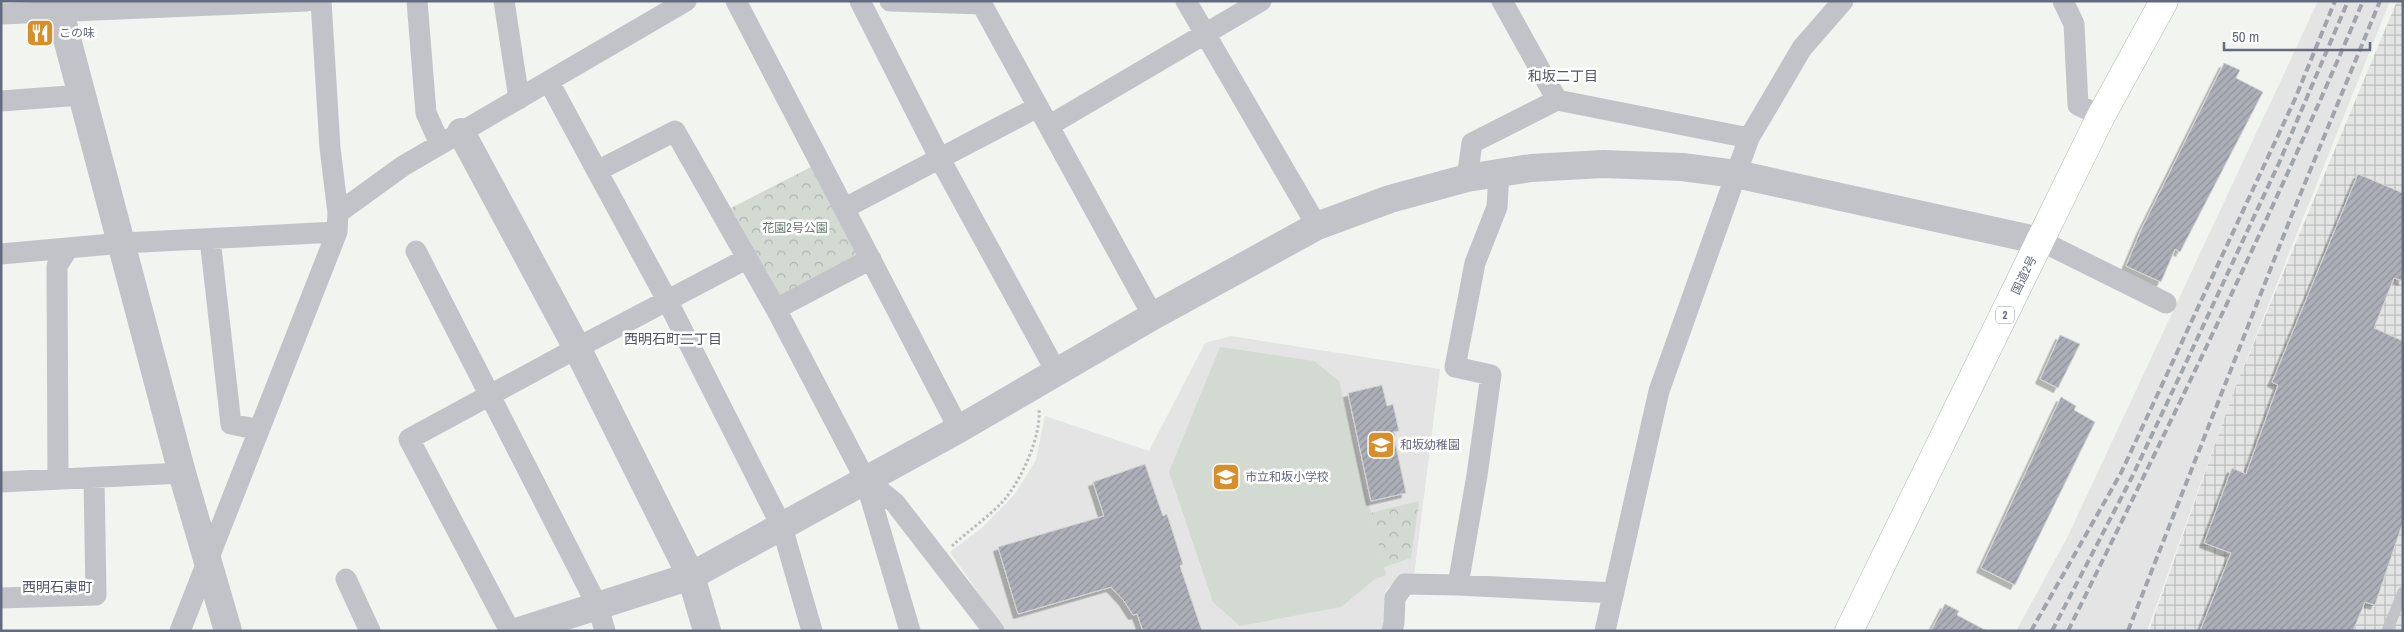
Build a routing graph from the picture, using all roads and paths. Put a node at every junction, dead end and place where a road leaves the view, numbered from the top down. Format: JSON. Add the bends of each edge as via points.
{"nodes":[{"id":1,"x":307,"y":1,"type":"edge"},
{"id":2,"x":321,"y":1,"type":"edge"},
{"id":3,"x":416,"y":1,"type":"edge"},
{"id":4,"x":504,"y":1,"type":"edge"},
{"id":5,"x":686,"y":1,"type":"edge"},
{"id":6,"x":736,"y":1,"type":"edge"},
{"id":7,"x":860,"y":1,"type":"edge"},
{"id":8,"x":890,"y":1,"type":"edge"},
{"id":9,"x":1186,"y":1,"type":"edge"},
{"id":10,"x":1261,"y":1,"type":"edge"},
{"id":11,"x":1502,"y":1,"type":"edge"},
{"id":12,"x":1843,"y":1,"type":"edge"},
{"id":13,"x":2063,"y":1,"type":"edge"},
{"id":14,"x":2164,"y":1,"type":"edge"},
{"id":15,"x":205,"y":3,"type":"edge"},
{"id":16,"x":981,"y":3,"type":"edge"},
{"id":17,"x":58,"y":6,"type":"edge"},
{"id":18,"x":1,"y":14,"type":"edge"},
{"id":19,"x":1205,"y":34,"type":"junction"},
{"id":20,"x":549,"y":82,"type":"junction"},
{"id":21,"x":82,"y":95,"type":"junction"},
{"id":22,"x":519,"y":99,"type":"junction"},
{"id":23,"x":1556,"y":100,"type":"junction"},
{"id":24,"x":1,"y":101,"type":"edge"},
{"id":25,"x":1038,"y":107,"type":"junction"},
{"id":26,"x":2101,"y":116,"type":"junction"},
{"id":27,"x":1050,"y":125,"type":"junction"},
{"id":28,"x":451,"y":138,"type":"junction"},
{"id":29,"x":1749,"y":138,"type":"junction"},
{"id":30,"x":940,"y":159,"type":"junction"},
{"id":31,"x":597,"y":171,"type":"junction"},
{"id":32,"x":1499,"y":173,"type":"junction"},
{"id":33,"x":1736,"y":174,"type":"junction"},
{"id":34,"x":1466,"y":178,"type":"junction"},
{"id":35,"x":845,"y":208,"type":"junction"},
{"id":36,"x":337,"y":222,"type":"junction"},
{"id":37,"x":1316,"y":226,"type":"junction"},
{"id":38,"x":210,"y":239,"type":"junction"},
{"id":39,"x":2041,"y":241,"type":"junction"},
{"id":40,"x":123,"y":243,"type":"junction"},
{"id":41,"x":66,"y":250,"type":"junction"},
{"id":42,"x":416,"y":250,"type":"dead end"},
{"id":43,"x":1,"y":254,"type":"edge"},
{"id":44,"x":871,"y":258,"type":"junction"},
{"id":45,"x":746,"y":259,"type":"junction"},
{"id":46,"x":667,"y":300,"type":"junction"},
{"id":47,"x":2166,"y":303,"type":"dead end"},
{"id":48,"x":776,"y":309,"type":"junction"},
{"id":49,"x":1153,"y":316,"type":"junction"},
{"id":50,"x":577,"y":348,"type":"junction"},
{"id":51,"x":1057,"y":374,"type":"junction"},
{"id":52,"x":1032,"y":388,"type":"junction"},
{"id":53,"x":490,"y":394,"type":"junction"},
{"id":54,"x":959,"y":429,"type":"junction"},
{"id":55,"x":259,"y":430,"type":"junction"},
{"id":56,"x":182,"y":473,"type":"junction"},
{"id":57,"x":94,"y":478,"type":"junction"},
{"id":58,"x":58,"y":479,"type":"junction"},
{"id":59,"x":866,"y":479,"type":"junction"},
{"id":60,"x":1,"y":482,"type":"edge"},
{"id":61,"x":782,"y":527,"type":"junction"},
{"id":62,"x":938,"y":558,"type":"junction"},
{"id":63,"x":209,"y":559,"type":"junction"},
{"id":64,"x":690,"y":576,"type":"junction"},
{"id":65,"x":346,"y":579,"type":"dead end"},
{"id":66,"x":1458,"y":585,"type":"junction"},
{"id":67,"x":2403,"y":592,"type":"edge"},
{"id":68,"x":1614,"y":594,"type":"junction"},
{"id":69,"x":1,"y":598,"type":"edge"},
{"id":70,"x":601,"y":619,"type":"edge"},
{"id":71,"x":180,"y":631,"type":"edge"},
{"id":72,"x":228,"y":631,"type":"edge"},
{"id":73,"x":370,"y":631,"type":"edge"},
{"id":74,"x":510,"y":631,"type":"edge"},
{"id":75,"x":519,"y":631,"type":"edge"},
{"id":76,"x":707,"y":631,"type":"edge"},
{"id":77,"x":812,"y":631,"type":"edge"},
{"id":78,"x":910,"y":631,"type":"edge"},
{"id":79,"x":994,"y":631,"type":"edge"},
{"id":80,"x":1392,"y":631,"type":"edge"},
{"id":81,"x":1605,"y":631,"type":"edge"},
{"id":82,"x":1849,"y":631,"type":"edge"},
{"id":83,"x":2386,"y":631,"type":"edge"}],
"edges":[{"from":1,"to":15,"type":"street"},
{"from":2,"to":36,"type":"street"},
{"from":3,"to":28,"type":"street","via":[[426,113]]},
{"from":4,"to":22,"type":"street"},
{"from":5,"to":20,"type":"street"},
{"from":6,"to":35,"type":"street"},
{"from":7,"to":30,"type":"street"},
{"from":8,"to":16,"type":"street"},
{"from":9,"to":19,"type":"street"},
{"from":10,"to":19,"type":"street"},
{"from":11,"to":23,"type":"street"},
{"from":12,"to":29,"type":"street","via":[[1802,48]]},
{"from":13,"to":26,"type":"street","via":[[2074,24],[2078,105]]},
{"from":14,"to":26,"type":"highway","name":"国道2号","number":"2"},
{"from":15,"to":17,"type":"street"},
{"from":16,"to":25,"type":"street"},
{"from":17,"to":18,"type":"street"},
{"from":17,"to":21,"type":"street"},
{"from":19,"to":27,"type":"street"},
{"from":19,"to":37,"type":"street"},
{"from":20,"to":22,"type":"street"},
{"from":20,"to":31,"type":"street"},
{"from":21,"to":24,"type":"street"},
{"from":21,"to":40,"type":"street"},
{"from":22,"to":28,"type":"street"},
{"from":23,"to":29,"type":"street"},
{"from":23,"to":34,"type":"street","via":[[1472,143]]},
{"from":25,"to":27,"type":"street"},
{"from":25,"to":30,"type":"street"},
{"from":26,"to":39,"type":"highway","name":"国道2号","number":"2"},
{"from":27,"to":49,"type":"street"},
{"from":28,"to":36,"type":"street","via":[[403,166]]},
{"from":28,"to":50,"type":"street"},
{"from":29,"to":33,"type":"street"},
{"from":30,"to":35,"type":"street"},
{"from":30,"to":51,"type":"street"},
{"from":31,"to":45,"type":"street","via":[[675,131]]},
{"from":31,"to":46,"type":"street"},
{"from":32,"to":33,"type":"street","via":[[1603,164],[1682,167]]},
{"from":32,"to":34,"type":"street"},
{"from":32,"to":66,"type":"street","via":[[1497,206],[1475,263],[1455,367],[1491,375]]},
{"from":33,"to":39,"type":"street"},
{"from":33,"to":68,"type":"street","via":[[1659,391]]},
{"from":34,"to":37,"type":"street","via":[[1390,199]]},
{"from":35,"to":44,"type":"street"},
{"from":36,"to":38,"type":"street"},
{"from":36,"to":55,"type":"street"},
{"from":37,"to":49,"type":"street"},
{"from":38,"to":40,"type":"street"},
{"from":38,"to":55,"type":"street","via":[[231,424]]},
{"from":39,"to":47,"type":"street"},
{"from":39,"to":82,"type":"highway","name":"国道2号","number":"2"},
{"from":40,"to":41,"type":"street"},
{"from":40,"to":56,"type":"street"},
{"from":41,"to":43,"type":"street"},
{"from":41,"to":58,"type":"street","via":[[57,266]]},
{"from":42,"to":53,"type":"street"},
{"from":44,"to":48,"type":"street"},
{"from":44,"to":54,"type":"street"},
{"from":45,"to":46,"type":"street"},
{"from":45,"to":48,"type":"street"},
{"from":46,"to":50,"type":"street"},
{"from":46,"to":61,"type":"street"},
{"from":48,"to":59,"type":"street"},
{"from":49,"to":51,"type":"street"},
{"from":50,"to":53,"type":"street"},
{"from":50,"to":64,"type":"street"},
{"from":51,"to":52,"type":"street"},
{"from":52,"to":54,"type":"street"},
{"from":52,"to":62,"type":"path","via":[[1040,418],[1028,462],[1004,500]]},
{"from":53,"to":70,"type":"street"},
{"from":53,"to":74,"type":"street","via":[[409,439]]},
{"from":54,"to":59,"type":"street"},
{"from":55,"to":63,"type":"street"},
{"from":56,"to":57,"type":"street"},
{"from":56,"to":63,"type":"street"},
{"from":57,"to":58,"type":"street"},
{"from":57,"to":69,"type":"street","via":[[96,595]]},
{"from":58,"to":60,"type":"street"},
{"from":59,"to":61,"type":"street"},
{"from":59,"to":62,"type":"street","via":[[895,503]]},
{"from":59,"to":78,"type":"street"},
{"from":61,"to":64,"type":"street"},
{"from":61,"to":77,"type":"street"},
{"from":62,"to":79,"type":"street"},
{"from":63,"to":71,"type":"street"},
{"from":63,"to":72,"type":"street"},
{"from":64,"to":70,"type":"street"},
{"from":64,"to":76,"type":"street"},
{"from":65,"to":73,"type":"street"},
{"from":66,"to":68,"type":"street"},
{"from":66,"to":80,"type":"street","via":[[1405,584],[1395,598]]},
{"from":67,"to":83,"type":"lane"},
{"from":68,"to":81,"type":"street"},
{"from":70,"to":75,"type":"street"}]}
